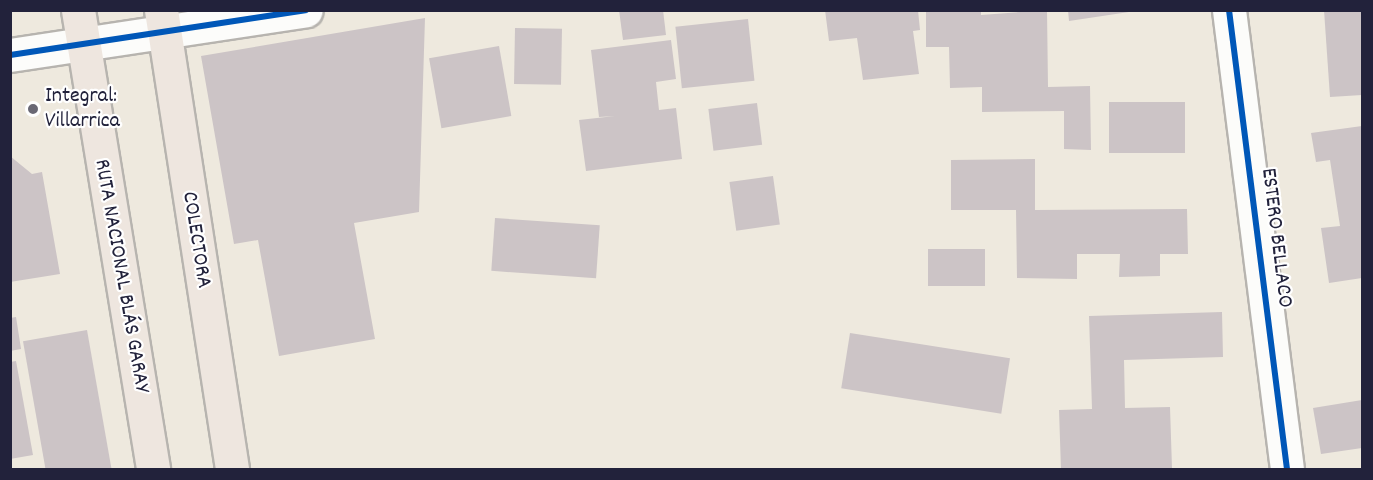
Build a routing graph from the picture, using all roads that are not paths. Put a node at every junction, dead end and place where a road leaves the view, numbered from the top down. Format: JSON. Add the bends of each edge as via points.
{"nodes":[{"id":1,"x":78,"y":10,"type":"edge"},
{"id":2,"x":306,"y":10,"type":"edge"},
{"id":3,"x":1229,"y":10,"type":"edge"},
{"id":4,"x":162,"y":21,"type":"edge"},
{"id":5,"x":82,"y":44,"type":"junction"},
{"id":6,"x":10,"y":55,"type":"edge"},
{"id":7,"x":153,"y":470,"type":"edge"},
{"id":8,"x":232,"y":470,"type":"edge"},
{"id":9,"x":1287,"y":470,"type":"edge"}],
"edges":[{"from":1,"to":5,"type":"main road","name":"RUTA NACIONAL BLÁS GARAY"},
{"from":2,"to":4,"type":"street"},
{"from":3,"to":9,"type":"street","name":"ESTERO BELLACO"},
{"from":4,"to":5,"type":"street"},
{"from":4,"to":8,"type":"main road","name":"COLECTORA"},
{"from":5,"to":6,"type":"street"},
{"from":5,"to":7,"type":"main road","name":"RUTA NACIONAL BLÁS GARAY"}]}
